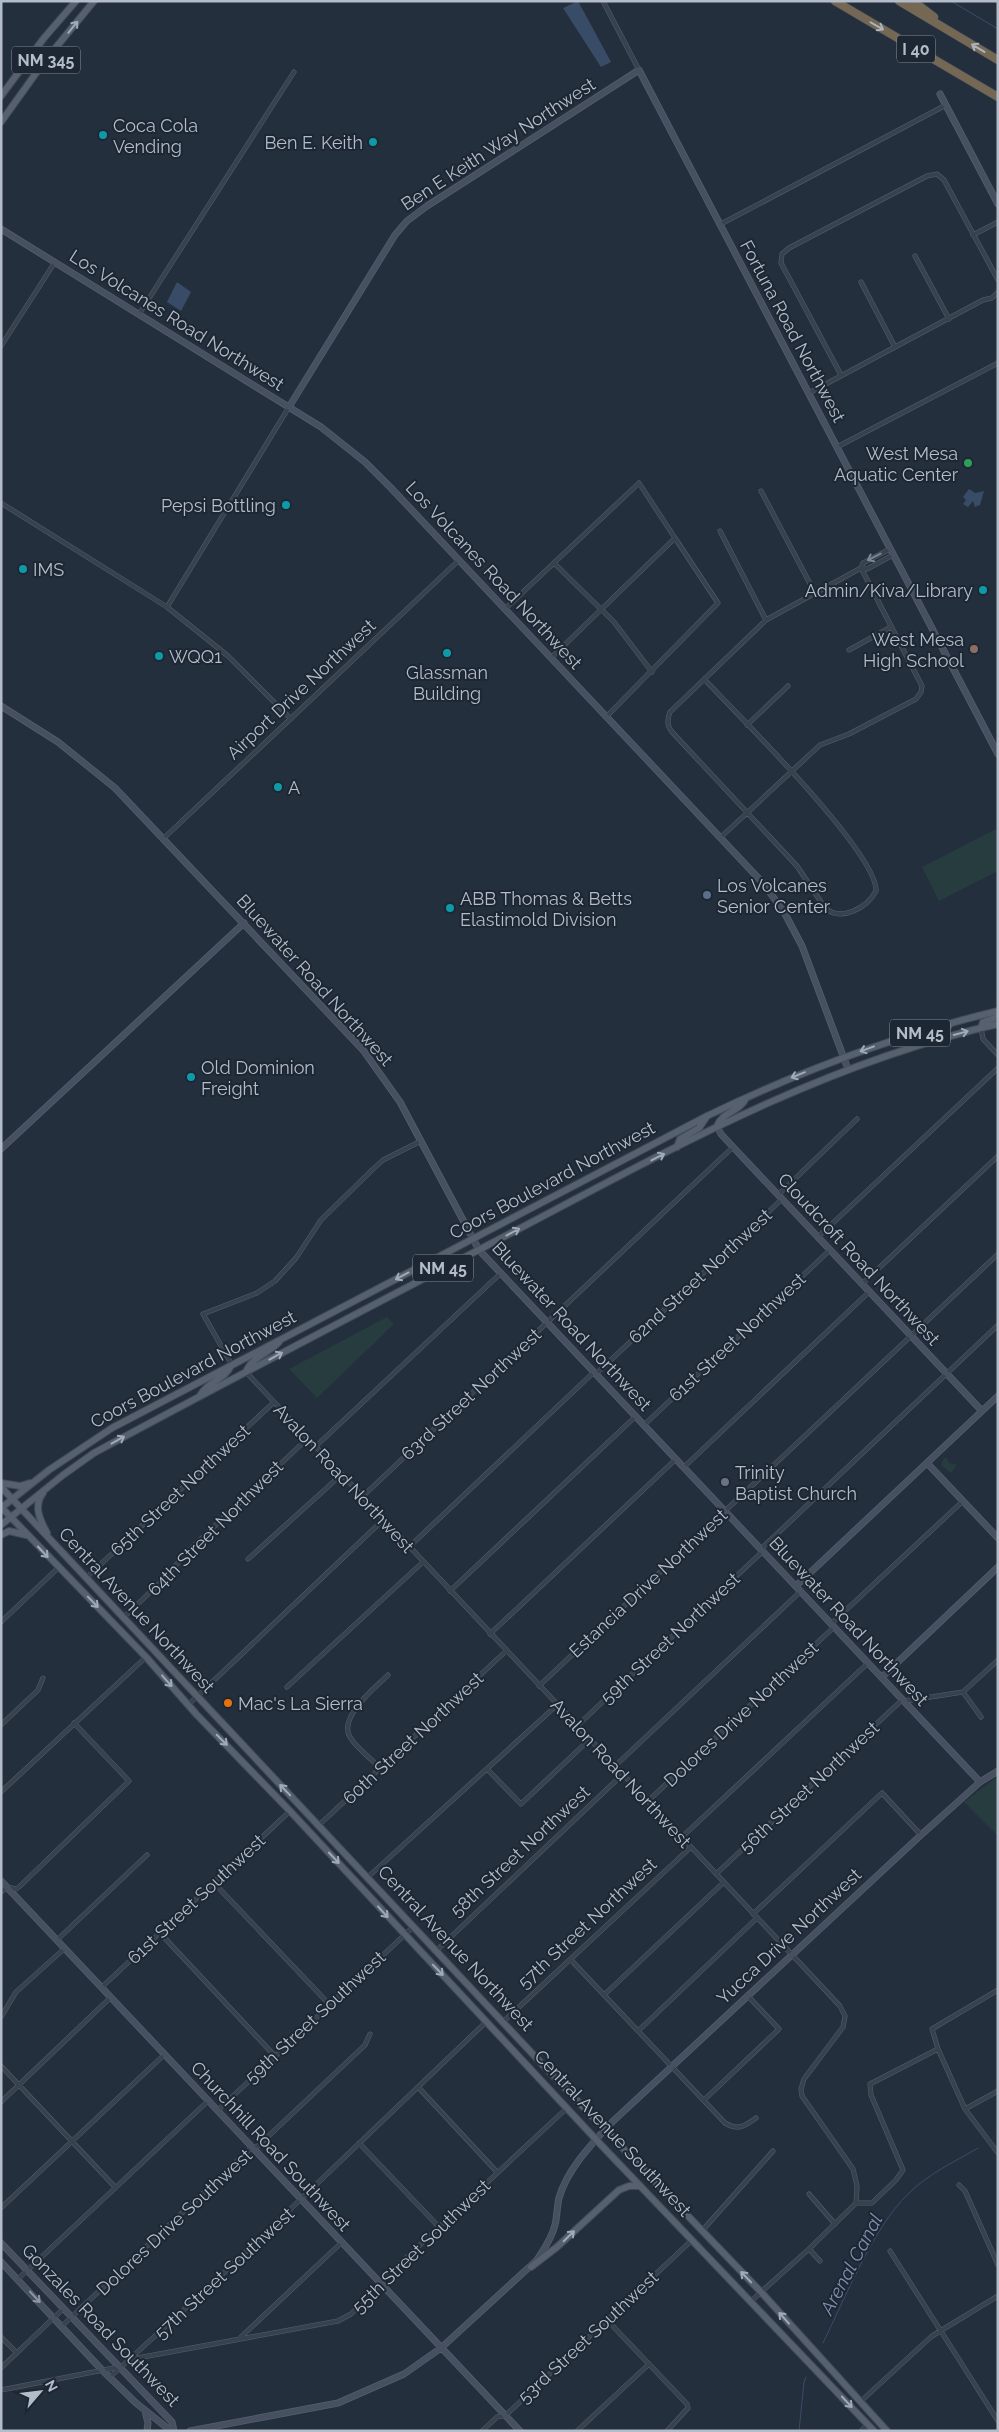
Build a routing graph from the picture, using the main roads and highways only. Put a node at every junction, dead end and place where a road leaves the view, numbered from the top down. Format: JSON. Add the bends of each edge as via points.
{"nodes":[{"id":1,"x":76,"y":1,"type":"edge"},
{"id":2,"x":94,"y":1,"type":"edge"},
{"id":3,"x":835,"y":1,"type":"edge"},
{"id":4,"x":899,"y":1,"type":"edge"},
{"id":5,"x":913,"y":1,"type":"edge"},
{"id":6,"x":959,"y":37,"type":"junction"},
{"id":7,"x":998,"y":60,"type":"edge"},
{"id":8,"x":1,"y":96,"type":"edge"},
{"id":9,"x":998,"y":97,"type":"edge"},
{"id":10,"x":1,"y":122,"type":"edge"},
{"id":11,"x":998,"y":1011,"type":"edge"},
{"id":12,"x":998,"y":1017,"type":"edge"},
{"id":13,"x":950,"y":1024,"type":"junction"},
{"id":14,"x":998,"y":1024,"type":"edge"},
{"id":15,"x":981,"y":1028,"type":"junction"},
{"id":16,"x":914,"y":1047,"type":"junction"},
{"id":17,"x":746,"y":1098,"type":"junction"},
{"id":18,"x":707,"y":1116,"type":"junction"},
{"id":19,"x":717,"y":1126,"type":"junction"},
{"id":20,"x":677,"y":1147,"type":"junction"},
{"id":21,"x":281,"y":1339,"type":"junction"},
{"id":22,"x":232,"y":1366,"type":"junction"},
{"id":23,"x":246,"y":1372,"type":"junction"},
{"id":24,"x":201,"y":1395,"type":"junction"},
{"id":25,"x":89,"y":1441,"type":"junction"},
{"id":26,"x":94,"y":1453,"type":"junction"},
{"id":27,"x":34,"y":1482,"type":"junction"},
{"id":28,"x":1,"y":1485,"type":"edge"},
{"id":29,"x":48,"y":1486,"type":"junction"},
{"id":30,"x":12,"y":1499,"type":"junction"},
{"id":31,"x":1,"y":1507,"type":"edge"},
{"id":32,"x":21,"y":1508,"type":"junction"},
{"id":33,"x":10,"y":1517,"type":"junction"},
{"id":34,"x":1,"y":1525,"type":"edge"},
{"id":35,"x":1,"y":1535,"type":"edge"},
{"id":36,"x":28,"y":1536,"type":"junction"},
{"id":37,"x":52,"y":1543,"type":"junction"},
{"id":38,"x":640,"y":2186,"type":"junction"},
{"id":39,"x":531,"y":2267,"type":"road end"},
{"id":40,"x":874,"y":2431,"type":"edge"},
{"id":41,"x":887,"y":2431,"type":"edge"}],
"edges":[{"from":1,"to":8,"type":"main road","number":"NM 345"},
{"from":10,"to":2,"type":"main road","number":"NM 345","one_way":true},
{"from":3,"to":9,"type":"highway","number":"I 40","one_way":true},
{"from":4,"to":6,"type":"highway","number":"I 40"},
{"from":5,"to":6,"type":"highway"},
{"from":7,"to":6,"type":"highway","number":"I 40","one_way":true},
{"from":11,"to":13,"type":"main road","name":"Coors Boulevard Northwest","number":"NM 45"},
{"from":12,"to":15,"type":"main road","via":[[984,1022]]},
{"from":13,"to":16,"type":"main road","via":[[945,1031],[922,1040]]},
{"from":13,"to":17,"type":"main road","name":"Coors Boulevard Northwest","number":"NM 45","one_way":true,"via":[[889,1041]]},
{"from":14,"to":15,"type":"main road","name":"Coors Boulevard Northwest","number":"NM 45"},
{"from":16,"to":15,"type":"main road","name":"Coors Boulevard Northwest","number":"NM 45","one_way":true},
{"from":16,"to":19,"type":"main road","name":"Coors Boulevard Northwest","number":"NM 45","via":[[848,1069]]},
{"from":17,"to":18,"type":"main road","name":"Coors Boulevard Northwest","number":"NM 45"},
{"from":17,"to":19,"type":"main road","via":[[742,1106],[721,1118]]},
{"from":18,"to":20,"type":"main road","via":[[699,1128],[680,1138]]},
{"from":18,"to":21,"type":"main road","name":"Coors Boulevard Northwest","number":"NM 45","one_way":true},
{"from":19,"to":20,"type":"main road","name":"Coors Boulevard Northwest","number":"NM 45"},
{"from":23,"to":20,"type":"main road","name":"Coors Boulevard Northwest","number":"NM 45","one_way":true},
{"from":21,"to":22,"type":"main road","name":"Coors Boulevard Northwest","number":"NM 45"},
{"from":21,"to":23,"type":"main road","via":[[271,1351],[254,1360]]},
{"from":22,"to":24,"type":"main road","via":[[226,1375],[205,1387]]},
{"from":22,"to":25,"type":"main road","name":"Coors Boulevard Northwest","number":"NM 45"},
{"from":23,"to":24,"type":"main road","name":"Coors Boulevard Northwest","number":"NM 45"},
{"from":26,"to":24,"type":"main road","name":"Coors Boulevard Northwest","number":"NM 45","one_way":true},
{"from":25,"to":26,"type":"main road"},
{"from":25,"to":27,"type":"main road","name":"Coors Boulevard Northwest","number":"NM 45"},
{"from":26,"to":29,"type":"main road","name":"Coors Boulevard Northwest","number":"NM 45"},
{"from":27,"to":28,"type":"main road","via":[[20,1486]]},
{"from":27,"to":30,"type":"main road","name":"Coors Boulevard Northwest","number":"NM 45"},
{"from":28,"to":30,"type":"main road","name":"Central Avenue Northwest"},
{"from":29,"to":32,"type":"main road","name":"Coors Boulevard Northwest","number":"NM 45"},
{"from":29,"to":37,"type":"main road","via":[[38,1500],[38,1510]]},
{"from":30,"to":31,"type":"main road","number":"NM 45"},
{"from":30,"to":32,"type":"main road","name":"Central Avenue Northwest"},
{"from":31,"to":33,"type":"main road","name":"Central Avenue Southwest"},
{"from":32,"to":33,"type":"main road","number":"NM 45"},
{"from":32,"to":37,"type":"main road","name":"Central Avenue Northwest"},
{"from":33,"to":34,"type":"main road","number":"NM 45"},
{"from":33,"to":36,"type":"main road","name":"Central Avenue Southwest"},
{"from":35,"to":36,"type":"main road","via":[[9,1531]]},
{"from":36,"to":38,"type":"main road","name":"Central Avenue Southwest","one_way":true,"via":[[146,1657]]},
{"from":41,"to":37,"type":"main road","name":"Central Avenue Northwest","one_way":true,"via":[[761,2292]]},
{"from":39,"to":38,"type":"main road","one_way":true,"via":[[619,2190]]},
{"from":38,"to":40,"type":"main road","name":"Central Avenue Southwest","one_way":true}]}
